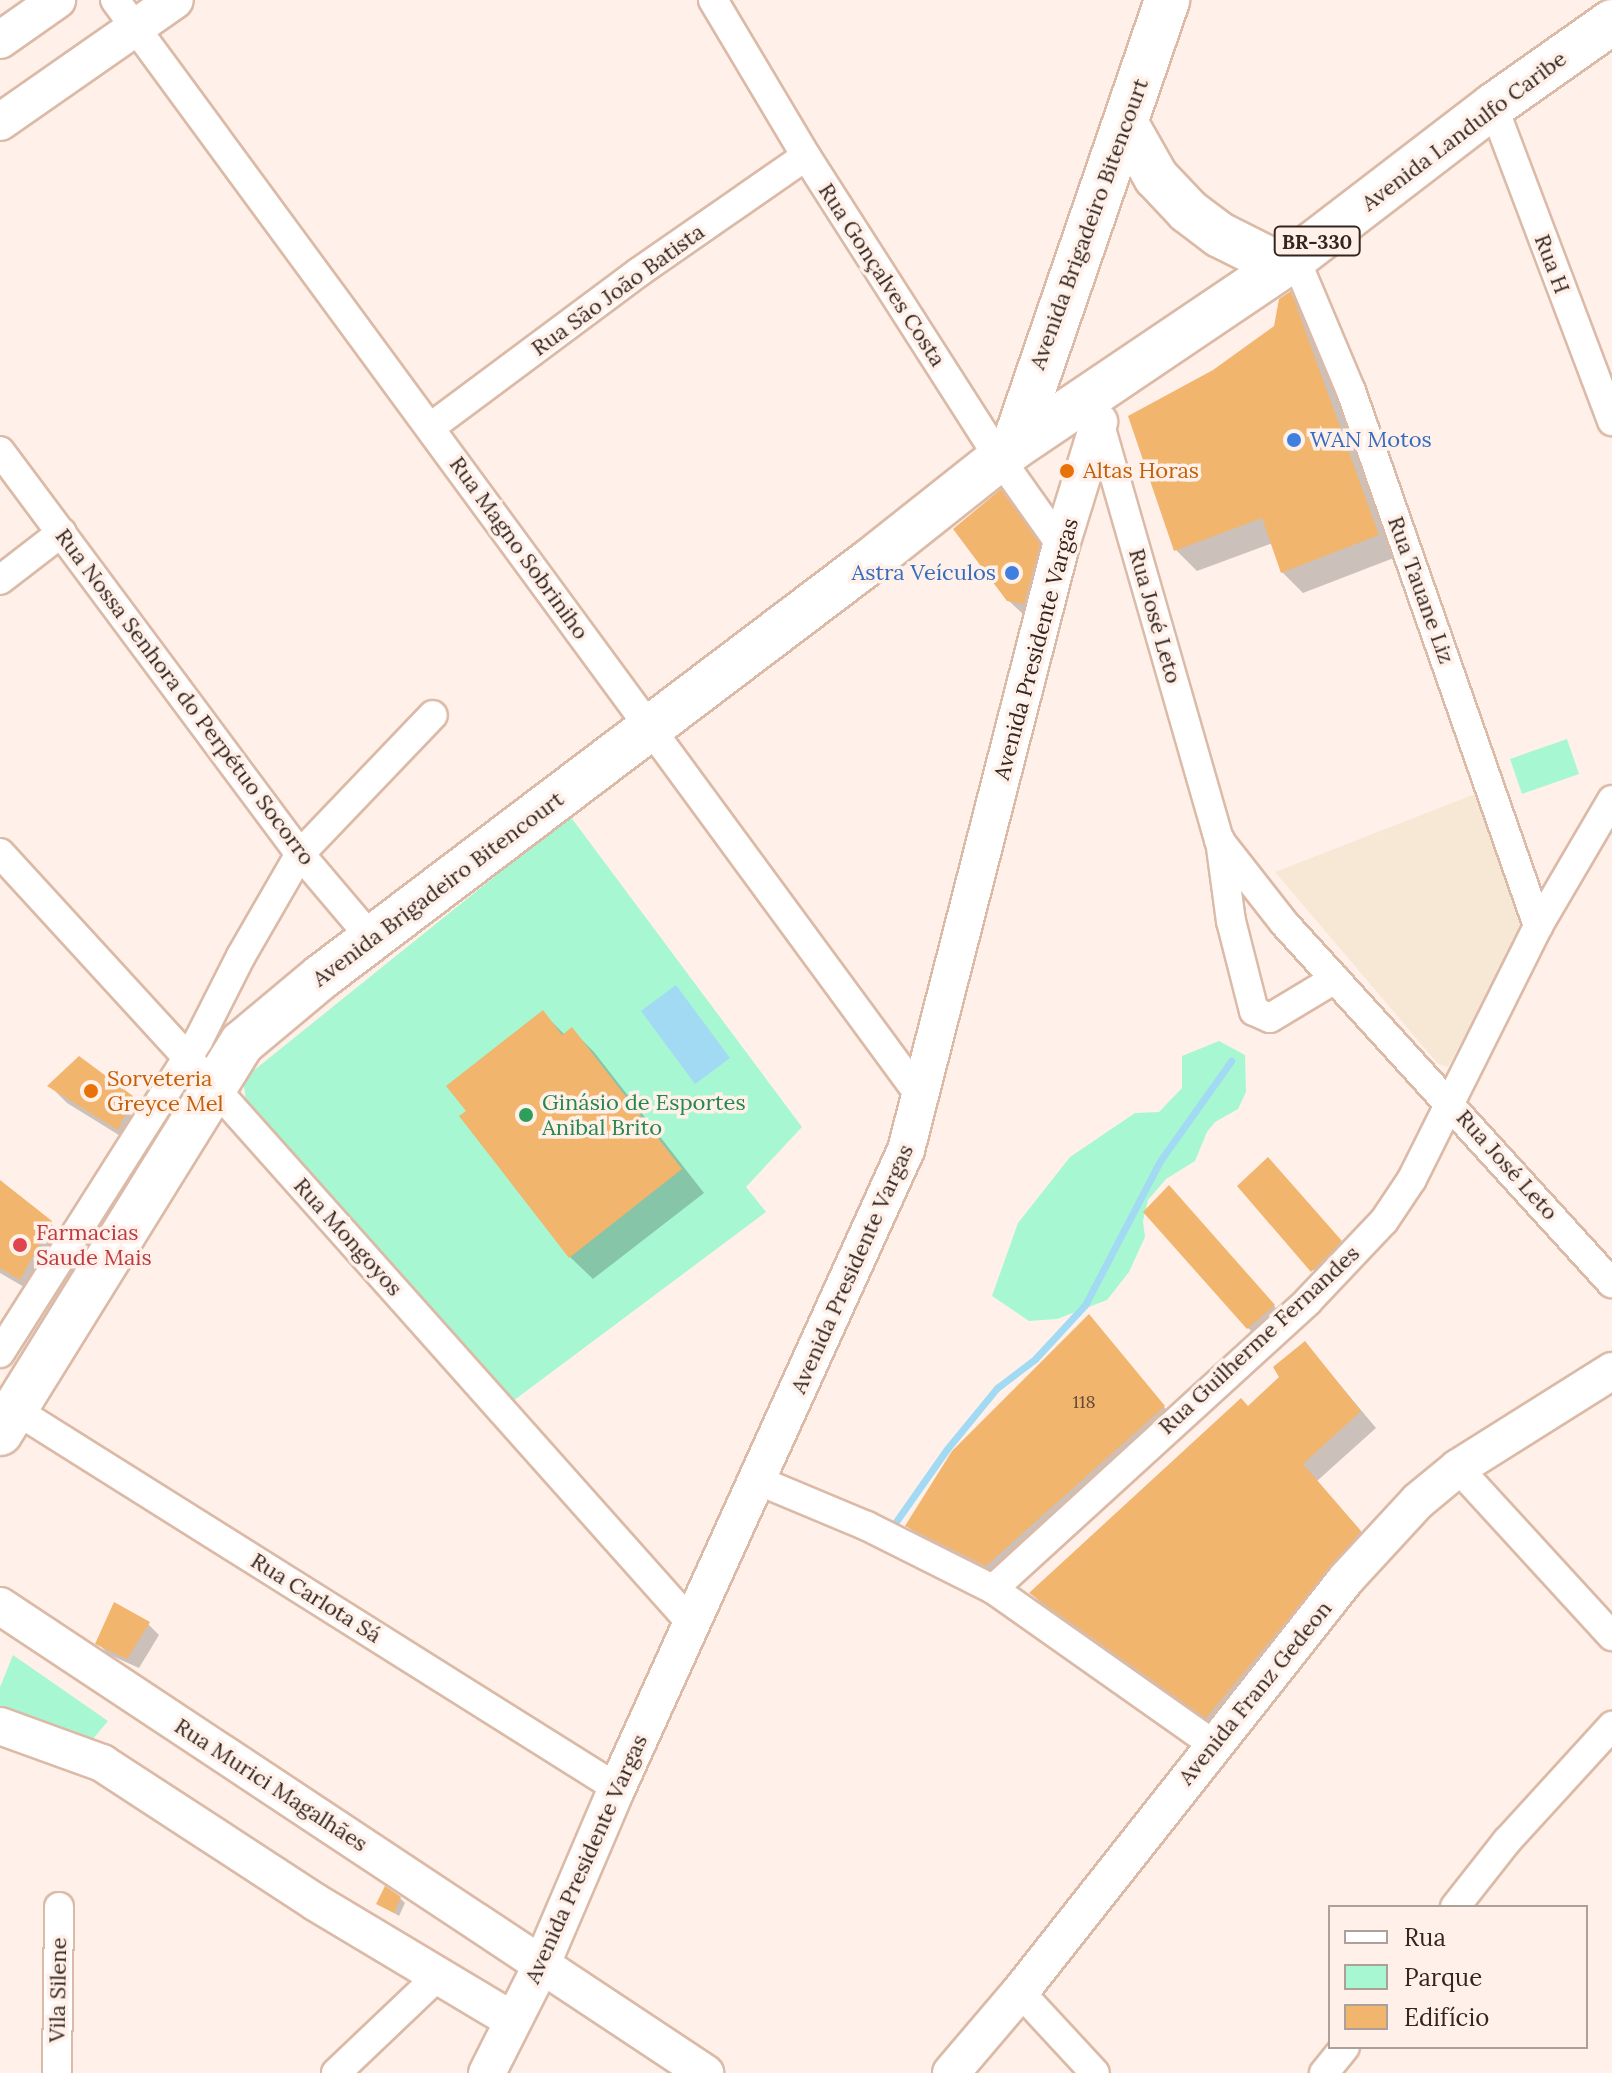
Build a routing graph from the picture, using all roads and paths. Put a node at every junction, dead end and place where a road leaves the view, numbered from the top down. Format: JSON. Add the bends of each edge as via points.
{"nodes":[{"id":1,"x":175,"y":0,"type":"edge"},
{"id":2,"x":713,"y":0,"type":"edge"},
{"id":3,"x":1167,"y":0,"type":"edge"},
{"id":4,"x":50,"y":2,"type":"edge"},
{"id":5,"x":126,"y":13,"type":"edge"},
{"id":6,"x":1612,"y":22,"type":"edge"},
{"id":7,"x":0,"y":40,"type":"edge"},
{"id":8,"x":1493,"y":106,"type":"junction"},
{"id":9,"x":0,"y":122,"type":"edge"},
{"id":10,"x":1126,"y":124,"type":"junction"},
{"id":11,"x":806,"y":156,"type":"junction"},
{"id":12,"x":1289,"y":262,"type":"junction"},
{"id":13,"x":1096,"y":407,"type":"junction"},
{"id":14,"x":1612,"y":421,"type":"edge"},
{"id":15,"x":431,"y":427,"type":"junction"},
{"id":16,"x":1006,"y":453,"type":"junction"},
{"id":17,"x":2,"y":458,"type":"edge"},
{"id":18,"x":62,"y":532,"type":"junction"},
{"id":19,"x":1061,"y":545,"type":"junction"},
{"id":20,"x":0,"y":580,"type":"edge"},
{"id":21,"x":433,"y":715,"type":"dead end"},
{"id":22,"x":649,"y":728,"type":"junction"},
{"id":23,"x":1612,"y":800,"type":"edge"},
{"id":24,"x":1219,"y":840,"type":"junction"},
{"id":25,"x":0,"y":853,"type":"edge"},
{"id":26,"x":300,"y":854,"type":"junction"},
{"id":27,"x":1538,"y":926,"type":"junction"},
{"id":28,"x":373,"y":940,"type":"junction"},
{"id":29,"x":1335,"y":979,"type":"junction"},
{"id":30,"x":200,"y":1071,"type":"junction"},
{"id":31,"x":922,"y":1098,"type":"junction"},
{"id":32,"x":1450,"y":1102,"type":"junction"},
{"id":33,"x":1612,"y":1283,"type":"edge"},
{"id":34,"x":0,"y":1353,"type":"edge"},
{"id":35,"x":1612,"y":1371,"type":"edge"},
{"id":36,"x":7,"y":1421,"type":"edge"},
{"id":37,"x":1458,"y":1468,"type":"junction"},
{"id":38,"x":757,"y":1480,"type":"junction"},
{"id":39,"x":993,"y":1589,"type":"junction"},
{"id":40,"x":2,"y":1614,"type":"edge"},
{"id":41,"x":692,"y":1624,"type":"junction"},
{"id":42,"x":1612,"y":1636,"type":"edge"},
{"id":43,"x":0,"y":1726,"type":"edge"},
{"id":44,"x":1612,"y":1726,"type":"edge"},
{"id":45,"x":1213,"y":1744,"type":"junction"},
{"id":46,"x":617,"y":1788,"type":"junction"},
{"id":47,"x":1457,"y":1905,"type":"edge"},
{"id":48,"x":59,"y":1907,"type":"dead end"},
{"id":49,"x":541,"y":1966,"type":"junction"},
{"id":50,"x":438,"y":1976,"type":"junction"},
{"id":51,"x":1020,"y":1992,"type":"junction"},
{"id":52,"x":512,"y":2020,"type":"junction"},
{"id":53,"x":57,"y":2073,"type":"edge"},
{"id":54,"x":336,"y":2073,"type":"edge"},
{"id":55,"x":487,"y":2073,"type":"edge"},
{"id":56,"x":705,"y":2073,"type":"edge"},
{"id":57,"x":951,"y":2073,"type":"edge"},
{"id":58,"x":1095,"y":2073,"type":"edge"}],
"edges":[{"from":1,"to":5,"type":"street"},
{"from":2,"to":11,"type":"street","name":"Rua Gonçalves Costa"},
{"from":3,"to":10,"type":"main road","name":"Avenida Brigadeiro Bitencourt"},
{"from":4,"to":7,"type":"street"},
{"from":5,"to":9,"type":"street"},
{"from":5,"to":15,"type":"street","name":"Rua Magno Sobriniho"},
{"from":6,"to":8,"type":"main road","name":"Avenida Landulfo Caribe","number":"BR-330"},
{"from":8,"to":12,"type":"main road","name":"Avenida Landulfo Caribe","number":"BR-330"},
{"from":8,"to":14,"type":"street","name":"Rua H"},
{"from":10,"to":12,"type":"main road","via":[[1156,177],[1188,211],[1220,235]]},
{"from":10,"to":16,"type":"main road","name":"Avenida Brigadeiro Bitencourt"},
{"from":11,"to":15,"type":"street","name":"Rua São João Batista"},
{"from":11,"to":16,"type":"street","name":"Rua Gonçalves Costa"},
{"from":12,"to":13,"type":"main road","name":"Avenida Landulfo Caribe","number":"BR-330"},
{"from":12,"to":27,"type":"street","name":"Rua Tauane Liz","via":[[1351,391]]},
{"from":13,"to":16,"type":"main road","name":"Avenida Landulfo Caribe","number":"BR-330"},
{"from":13,"to":19,"type":"street","name":"Avenida Presidente Vargas"},
{"from":13,"to":24,"type":"street","name":"Rua José Leto"},
{"from":15,"to":22,"type":"street","name":"Rua Magno Sobriniho"},
{"from":16,"to":19,"type":"street","name":"Rua Gonçalves Costa"},
{"from":16,"to":22,"type":"main road","name":"Avenida Brigadeiro Bitencourt"},
{"from":17,"to":18,"type":"street","name":"Rua Nossa Senhora do Perpétuo Socorro"},
{"from":18,"to":20,"type":"street"},
{"from":18,"to":26,"type":"street","name":"Rua Nossa Senhora do Perpétuo Socorro"},
{"from":19,"to":31,"type":"street","name":"Avenida Presidente Vargas"},
{"from":21,"to":26,"type":"street"},
{"from":22,"to":28,"type":"main road","name":"Avenida Brigadeiro Bitencourt"},
{"from":22,"to":31,"type":"street","name":"Rua Magno Sobriniho"},
{"from":23,"to":27,"type":"street","name":"Rua Guilherme Fernandes"},
{"from":24,"to":29,"type":"street","name":"Rua José Leto"},
{"from":24,"to":29,"type":"street","name":"Rua José Leto","via":[[1231,921],[1254,1011],[1270,1018]]},
{"from":25,"to":30,"type":"street","name":"Rua Mongoyos"},
{"from":26,"to":28,"type":"street","name":"Rua Nossa Senhora do Perpétuo Socorro"},
{"from":26,"to":30,"type":"street"},
{"from":27,"to":32,"type":"street","name":"Rua Guilherme Fernandes"},
{"from":28,"to":30,"type":"main road","name":"Avenida Brigadeiro Bitencourt"},
{"from":29,"to":32,"type":"street","name":"Rua José Leto"},
{"from":30,"to":34,"type":"street"},
{"from":30,"to":36,"type":"main road","name":"Avenida Brigadeiro Bitencourt"},
{"from":30,"to":41,"type":"street","name":"Rua Mongoyos"},
{"from":31,"to":38,"type":"street","name":"Avenida Presidente Vargas","via":[[880,1211]]},
{"from":32,"to":33,"type":"street","name":"Rua José Leto"},
{"from":32,"to":39,"type":"street","name":"Rua Guilherme Fernandes","via":[[1412,1179],[1384,1221],[1308,1301]]},
{"from":35,"to":37,"type":"street","name":"Avenida Franz Gedeon"},
{"from":36,"to":46,"type":"street","name":"Rua Carlota Sá"},
{"from":37,"to":42,"type":"street"},
{"from":37,"to":45,"type":"street","name":"Avenida Franz Gedeon","via":[[1418,1501],[1346,1579]]},
{"from":38,"to":39,"type":"street","via":[[867,1526]]},
{"from":38,"to":41,"type":"street","name":"Avenida Presidente Vargas"},
{"from":39,"to":45,"type":"street"},
{"from":40,"to":49,"type":"street","name":"Rua Murici Magalhães"},
{"from":41,"to":46,"type":"street","name":"Avenida Presidente Vargas"},
{"from":43,"to":50,"type":"street","via":[[102,1763]]},
{"from":44,"to":47,"type":"street"},
{"from":45,"to":51,"type":"street","name":"Avenida Franz Gedeon"},
{"from":46,"to":49,"type":"street","name":"Avenida Presidente Vargas"},
{"from":48,"to":53,"type":"street","name":"Vila Silene"},
{"from":49,"to":52,"type":"street","name":"Avenida Presidente Vargas"},
{"from":49,"to":56,"type":"street","name":"Rua Murici Magalhães"},
{"from":50,"to":52,"type":"street"},
{"from":50,"to":54,"type":"street"},
{"from":51,"to":57,"type":"street","name":"Avenida Franz Gedeon"},
{"from":51,"to":58,"type":"street"},
{"from":52,"to":55,"type":"street","name":"Avenida Presidente Vargas"}]}
